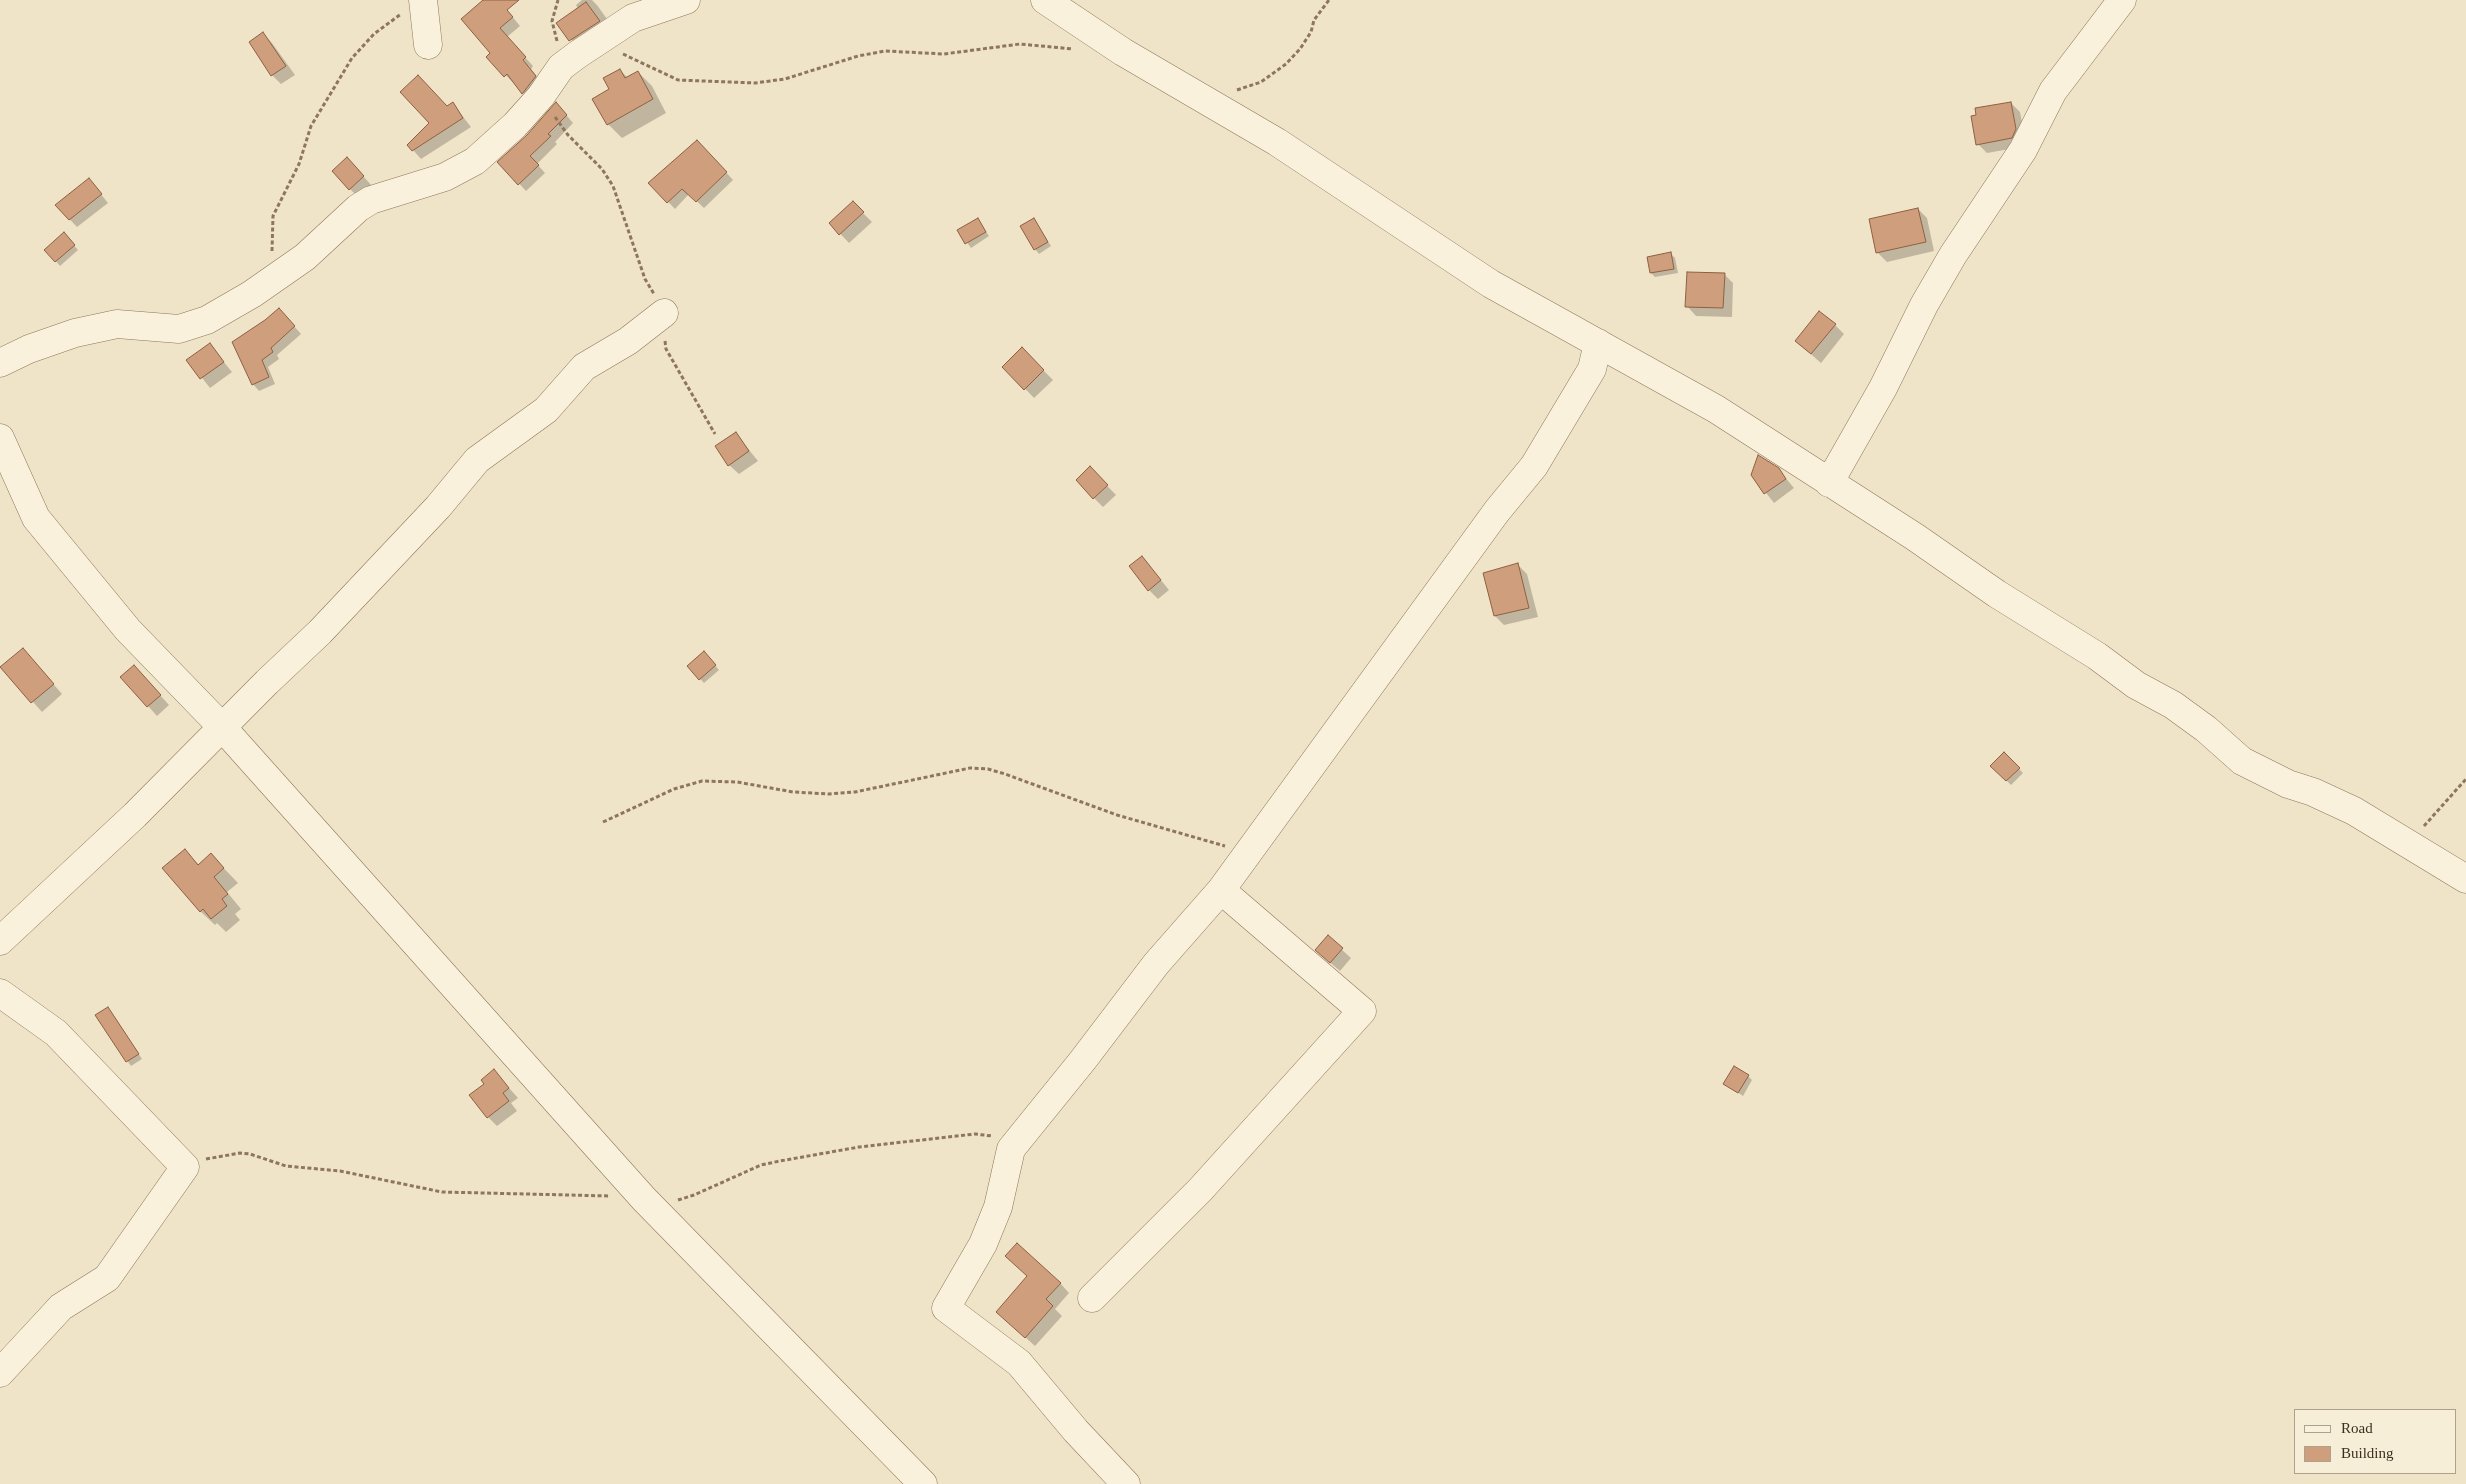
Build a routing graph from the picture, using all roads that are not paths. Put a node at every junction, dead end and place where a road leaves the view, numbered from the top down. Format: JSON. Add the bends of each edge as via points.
{"nodes":[{"id":1,"x":686,"y":0,"type":"edge"},
{"id":2,"x":1045,"y":0,"type":"edge"},
{"id":3,"x":2122,"y":0,"type":"edge"},
{"id":4,"x":415,"y":5,"type":"edge"},
{"id":5,"x":428,"y":45,"type":"dead end"},
{"id":6,"x":664,"y":313,"type":"road end"},
{"id":7,"x":1598,"y":343,"type":"junction"},
{"id":8,"x":0,"y":363,"type":"edge"},
{"id":9,"x":0,"y":438,"type":"edge"},
{"id":10,"x":1829,"y":483,"type":"junction"},
{"id":11,"x":222,"y":727,"type":"junction"},
{"id":12,"x":2466,"y":880,"type":"edge"},
{"id":13,"x":1221,"y":890,"type":"junction"},
{"id":14,"x":0,"y":941,"type":"edge"},
{"id":15,"x":0,"y":993,"type":"edge"},
{"id":16,"x":1092,"y":1298,"type":"dead end"},
{"id":17,"x":0,"y":1373,"type":"edge"},
{"id":18,"x":923,"y":1484,"type":"edge"},
{"id":19,"x":1126,"y":1484,"type":"edge"}],
"edges":[{"from":1,"to":8,"type":"street","via":[[634,18],[561,66],[541,96],[515,125],[475,161],[445,177],[371,200],[305,257],[207,320],[179,330],[117,324],[53,340]]},
{"from":2,"to":7,"type":"street","via":[[1123,52],[1277,142],[1491,284]]},
{"from":3,"to":10,"type":"street","via":[[2053,91],[2023,150],[1953,255],[1924,305],[1884,388]]},
{"from":4,"to":5,"type":"street"},
{"from":6,"to":11,"type":"street","via":[[628,341],[584,367],[546,410],[477,460],[432,514],[320,632]]},
{"from":7,"to":10,"type":"street","via":[[1716,409]]},
{"from":7,"to":13,"type":"street","via":[[1592,369],[1534,466],[1497,511]]},
{"from":9,"to":11,"type":"street","via":[[36,518],[128,630]]},
{"from":10,"to":12,"type":"street","via":[[2097,656],[2136,685],[2172,705],[2242,761],[2354,811]]},
{"from":11,"to":14,"type":"street","via":[[135,815]]},
{"from":11,"to":18,"type":"street","via":[[644,1199]]},
{"from":13,"to":16,"type":"street","via":[[1362,1011],[1200,1190]]},
{"from":13,"to":19,"type":"street","via":[[1156,964],[1011,1149],[998,1207],[983,1244],[946,1308],[1019,1363]]},
{"from":15,"to":17,"type":"street","via":[[56,1033],[184,1167],[107,1278],[61,1307]]}]}
